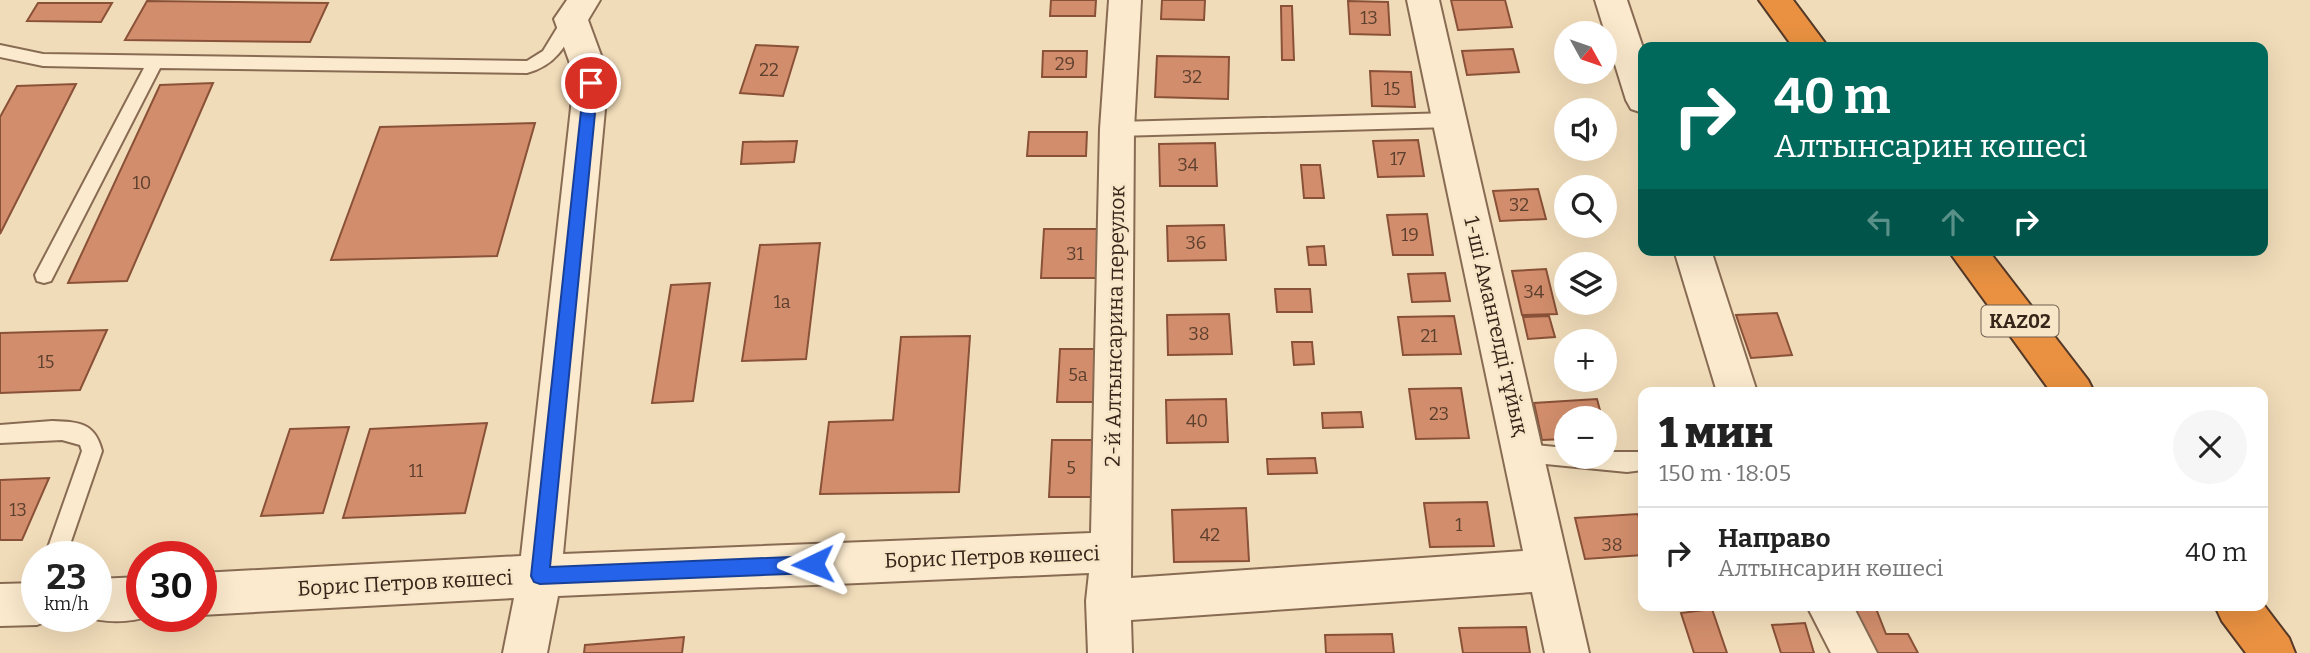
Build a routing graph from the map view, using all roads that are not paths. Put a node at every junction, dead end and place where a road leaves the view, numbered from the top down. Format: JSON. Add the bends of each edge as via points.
{"nodes":[{"id":1,"x":1125,"y":0,"type":"edge"},
{"id":2,"x":1423,"y":0,"type":"edge"},
{"id":3,"x":1611,"y":0,"type":"edge"},
{"id":4,"x":1775,"y":0,"type":"edge"},
{"id":5,"x":578,"y":9,"type":"edge"},
{"id":6,"x":1807,"y":42,"type":"edge"},
{"id":7,"x":0,"y":51,"type":"edge"},
{"id":8,"x":155,"y":62,"type":"junction"},
{"id":9,"x":1638,"y":84,"type":"edge"},
{"id":10,"x":1451,"y":120,"type":"junction"},
{"id":11,"x":1117,"y":129,"type":"junction"},
{"id":12,"x":1694,"y":256,"type":"edge"},
{"id":13,"x":1971,"y":256,"type":"edge"},
{"id":14,"x":44,"y":275,"type":"dead end"},
{"id":15,"x":1735,"y":387,"type":"edge"},
{"id":16,"x":2070,"y":387,"type":"edge"},
{"id":17,"x":0,"y":434,"type":"edge"},
{"id":18,"x":1525,"y":453,"type":"junction"},
{"id":19,"x":1638,"y":462,"type":"edge"},
{"id":20,"x":61,"y":541,"type":"edge"},
{"id":21,"x":1112,"y":552,"type":"junction"},
{"id":22,"x":1550,"y":570,"type":"junction"},
{"id":23,"x":540,"y":576,"type":"junction"},
{"id":24,"x":217,"y":593,"type":"edge"},
{"id":25,"x":1108,"y":601,"type":"junction"},
{"id":26,"x":21,"y":604,"type":"edge"},
{"id":27,"x":0,"y":605,"type":"edge"},
{"id":28,"x":1832,"y":611,"type":"edge"},
{"id":29,"x":2241,"y":611,"type":"edge"},
{"id":30,"x":524,"y":653,"type":"edge"},
{"id":31,"x":1110,"y":653,"type":"edge"},
{"id":32,"x":1567,"y":653,"type":"edge"},
{"id":33,"x":1855,"y":653,"type":"edge"},
{"id":34,"x":2273,"y":653,"type":"edge"}],
"edges":[{"from":1,"to":11,"type":"street","name":"2-й Алтынсарина переулок"},
{"from":2,"to":10,"type":"street","name":"1-ші Амангелді тұйық"},
{"from":3,"to":9,"type":"street"},
{"from":4,"to":6,"type":"highway"},
{"from":5,"to":8,"type":"lane","via":[[548,59],[527,67]]},
{"from":5,"to":23,"type":"street","via":[[591,83]]},
{"from":7,"to":8,"type":"lane","via":[[43,60]]},
{"from":8,"to":14,"type":"lane"},
{"from":10,"to":11,"type":"lane"},
{"from":10,"to":18,"type":"street","name":"1-ші Амангелді тұйық"},
{"from":11,"to":21,"type":"street","name":"2-й Алтынсарина переулок"},
{"from":12,"to":15,"type":"street"},
{"from":13,"to":16,"type":"highway","number":"KAZ02"},
{"from":17,"to":20,"type":"lane","via":[[82,433],[89,440],[92,451]]},
{"from":18,"to":19,"type":"lane"},
{"from":18,"to":22,"type":"street","name":"1-ші Амангелді тұйық"},
{"from":21,"to":23,"type":"street","name":"Борис Петров көшесі"},
{"from":21,"to":25,"type":"street","name":"2-й Алтынсарина переулок"},
{"from":22,"to":25,"type":"street"},
{"from":22,"to":32,"type":"street","name":"1-ші Амангелді тұйық"},
{"from":23,"to":24,"type":"street","name":"Борис Петров көшесі"},
{"from":23,"to":30,"type":"street"},
{"from":25,"to":31,"type":"street","name":"2-й Алтынсарина переулок"},
{"from":26,"to":27,"type":"street"},
{"from":28,"to":33,"type":"street"},
{"from":29,"to":34,"type":"highway"}]}
